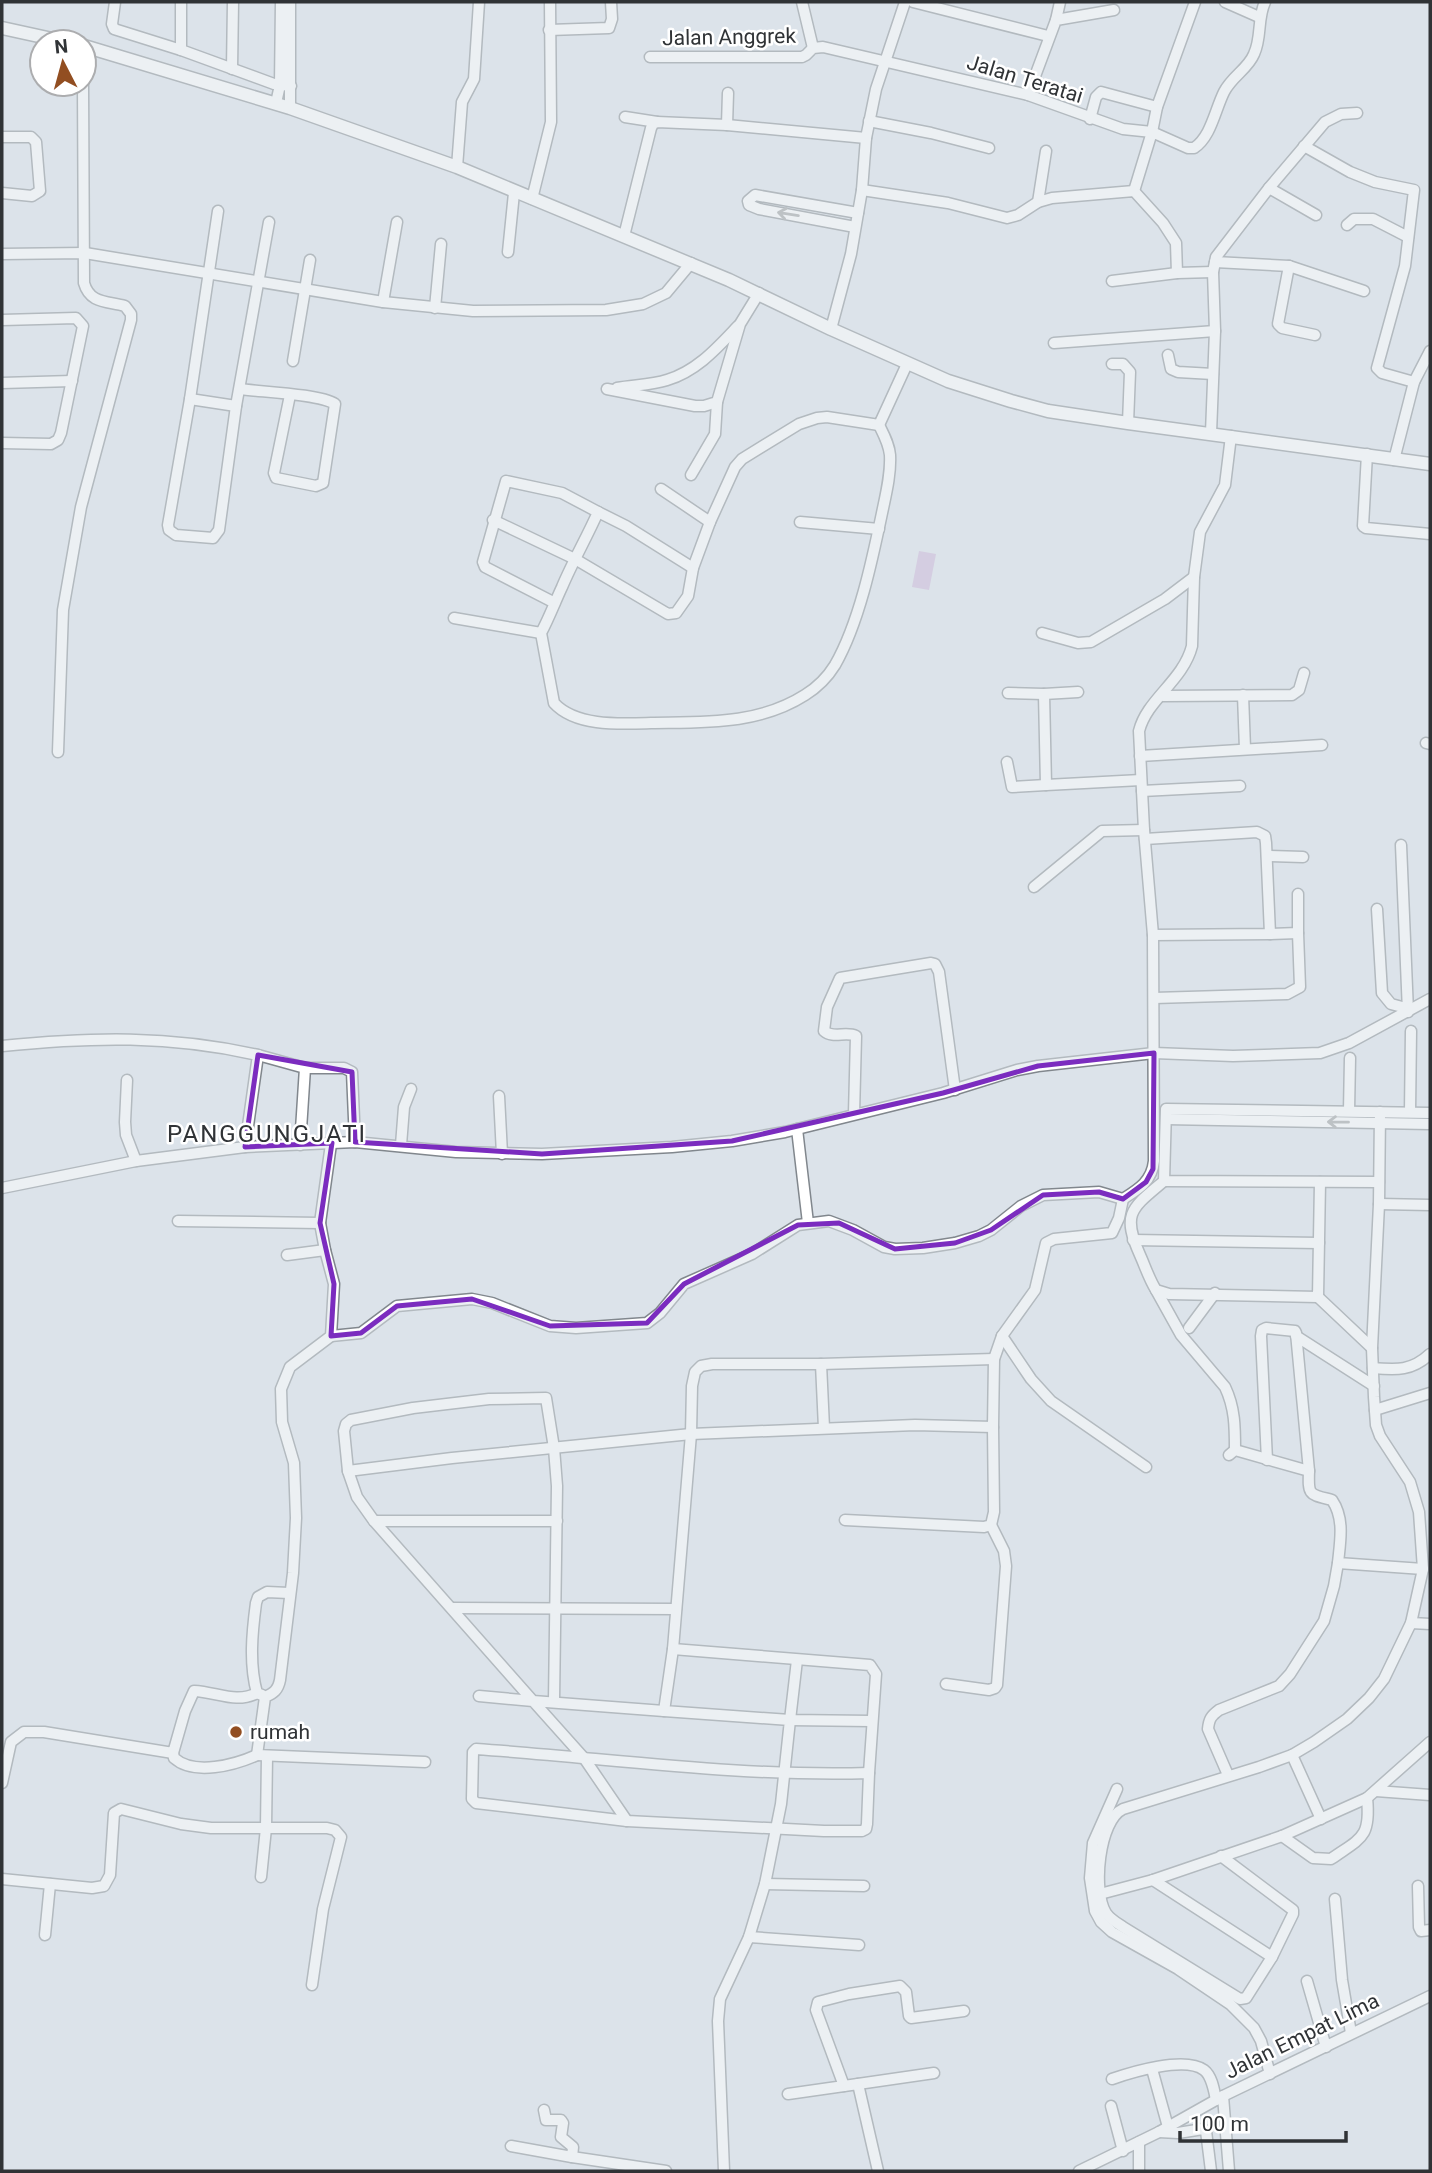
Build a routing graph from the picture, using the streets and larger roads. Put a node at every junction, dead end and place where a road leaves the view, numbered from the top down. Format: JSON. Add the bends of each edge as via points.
{"nodes":[{"id":1,"x":114,"y":2,"type":"edge"},
{"id":2,"x":181,"y":2,"type":"edge"},
{"id":3,"x":233,"y":2,"type":"edge"},
{"id":4,"x":281,"y":2,"type":"edge"},
{"id":5,"x":290,"y":2,"type":"edge"},
{"id":6,"x":479,"y":2,"type":"edge"},
{"id":7,"x":550,"y":2,"type":"edge"},
{"id":8,"x":611,"y":2,"type":"edge"},
{"id":9,"x":802,"y":2,"type":"edge"},
{"id":10,"x":905,"y":2,"type":"edge"},
{"id":11,"x":914,"y":2,"type":"edge"},
{"id":12,"x":1060,"y":2,"type":"edge"},
{"id":13,"x":1195,"y":2,"type":"edge"},
{"id":14,"x":1224,"y":2,"type":"edge"},
{"id":15,"x":1265,"y":2,"type":"edge"},
{"id":16,"x":1114,"y":9,"type":"dead end"},
{"id":17,"x":1259,"y":18,"type":"junction"},
{"id":18,"x":1056,"y":20,"type":"junction"},
{"id":19,"x":2,"y":28,"type":"edge"},
{"id":20,"x":549,"y":30,"type":"junction"},
{"id":21,"x":28,"y":34,"type":"edge"},
{"id":22,"x":1048,"y":36,"type":"junction"},
{"id":23,"x":813,"y":48,"type":"junction"},
{"id":24,"x":98,"y":50,"type":"edge"},
{"id":25,"x":181,"y":50,"type":"junction"},
{"id":26,"x":650,"y":57,"type":"dead end"},
{"id":27,"x":886,"y":60,"type":"junction"},
{"id":28,"x":232,"y":69,"type":"junction"},
{"id":29,"x":286,"y":86,"type":"junction"},
{"id":30,"x":728,"y":93,"type":"dead end"},
{"id":31,"x":1028,"y":95,"type":"junction"},
{"id":32,"x":83,"y":98,"type":"edge"},
{"id":33,"x":276,"y":103,"type":"junction"},
{"id":34,"x":290,"y":107,"type":"junction"},
{"id":35,"x":1157,"y":107,"type":"junction"},
{"id":36,"x":1357,"y":113,"type":"dead end"},
{"id":37,"x":625,"y":117,"type":"dead end"},
{"id":38,"x":1090,"y":119,"type":"junction"},
{"id":39,"x":869,"y":121,"type":"junction"},
{"id":40,"x":657,"y":122,"type":"junction"},
{"id":41,"x":727,"y":125,"type":"junction"},
{"id":42,"x":1152,"y":132,"type":"junction"},
{"id":43,"x":2,"y":137,"type":"edge"},
{"id":44,"x":866,"y":138,"type":"junction"},
{"id":45,"x":1304,"y":146,"type":"junction"},
{"id":46,"x":989,"y":148,"type":"dead end"},
{"id":47,"x":1046,"y":151,"type":"dead end"},
{"id":48,"x":457,"y":167,"type":"junction"},
{"id":49,"x":1269,"y":188,"type":"junction"},
{"id":50,"x":862,"y":190,"type":"junction"},
{"id":51,"x":1134,"y":191,"type":"junction"},
{"id":52,"x":514,"y":192,"type":"junction"},
{"id":53,"x":2,"y":194,"type":"edge"},
{"id":54,"x":532,"y":199,"type":"junction"},
{"id":55,"x":1038,"y":202,"type":"junction"},
{"id":56,"x":836,"y":209,"type":"junction"},
{"id":57,"x":218,"y":211,"type":"dead end"},
{"id":58,"x":858,"y":213,"type":"junction"},
{"id":59,"x":1316,"y":215,"type":"dead end"},
{"id":60,"x":269,"y":222,"type":"dead end"},
{"id":61,"x":397,"y":222,"type":"dead end"},
{"id":62,"x":834,"y":222,"type":"junction"},
{"id":63,"x":1347,"y":225,"type":"dead end"},
{"id":64,"x":855,"y":227,"type":"junction"},
{"id":65,"x":624,"y":236,"type":"junction"},
{"id":66,"x":1408,"y":236,"type":"junction"},
{"id":67,"x":441,"y":244,"type":"dead end"},
{"id":68,"x":508,"y":252,"type":"dead end"},
{"id":69,"x":85,"y":253,"type":"junction"},
{"id":70,"x":2,"y":254,"type":"edge"},
{"id":71,"x":310,"y":260,"type":"dead end"},
{"id":72,"x":691,"y":263,"type":"junction"},
{"id":73,"x":1289,"y":266,"type":"junction"},
{"id":74,"x":1214,"y":267,"type":"junction"},
{"id":75,"x":209,"y":273,"type":"junction"},
{"id":76,"x":1177,"y":273,"type":"junction"},
{"id":77,"x":258,"y":281,"type":"junction"},
{"id":78,"x":1112,"y":281,"type":"dead end"},
{"id":79,"x":305,"y":289,"type":"junction"},
{"id":80,"x":1364,"y":291,"type":"dead end"},
{"id":81,"x":759,"y":293,"type":"junction"},
{"id":82,"x":383,"y":302,"type":"junction"},
{"id":83,"x":435,"y":308,"type":"junction"},
{"id":84,"x":2,"y":320,"type":"edge"},
{"id":85,"x":740,"y":324,"type":"junction"},
{"id":86,"x":831,"y":329,"type":"junction"},
{"id":87,"x":1215,"y":331,"type":"junction"},
{"id":88,"x":1315,"y":335,"type":"dead end"},
{"id":89,"x":1054,"y":343,"type":"dead end"},
{"id":90,"x":1430,"y":351,"type":"edge"},
{"id":91,"x":1168,"y":355,"type":"dead end"},
{"id":92,"x":293,"y":361,"type":"dead end"},
{"id":93,"x":907,"y":363,"type":"junction"},
{"id":94,"x":1112,"y":364,"type":"dead end"},
{"id":95,"x":1213,"y":374,"type":"junction"},
{"id":96,"x":72,"y":381,"type":"junction"},
{"id":97,"x":2,"y":383,"type":"edge"},
{"id":98,"x":1414,"y":383,"type":"junction"},
{"id":99,"x":240,"y":389,"type":"junction"},
{"id":100,"x":290,"y":395,"type":"junction"},
{"id":101,"x":190,"y":399,"type":"junction"},
{"id":102,"x":717,"y":402,"type":"junction"},
{"id":103,"x":236,"y":406,"type":"junction"},
{"id":104,"x":1128,"y":423,"type":"junction"},
{"id":105,"x":879,"y":425,"type":"junction"},
{"id":106,"x":1211,"y":433,"type":"junction"},
{"id":107,"x":1231,"y":436,"type":"junction"},
{"id":108,"x":2,"y":443,"type":"edge"},
{"id":109,"x":1367,"y":454,"type":"junction"},
{"id":110,"x":1394,"y":460,"type":"junction"},
{"id":111,"x":1430,"y":464,"type":"edge"},
{"id":112,"x":691,"y":475,"type":"dead end"},
{"id":113,"x":662,"y":489,"type":"dead end"},
{"id":114,"x":598,"y":512,"type":"junction"},
{"id":115,"x":493,"y":520,"type":"junction"},
{"id":116,"x":710,"y":522,"type":"junction"},
{"id":117,"x":800,"y":522,"type":"dead end"},
{"id":118,"x":879,"y":529,"type":"junction"},
{"id":119,"x":1430,"y":534,"type":"edge"},
{"id":120,"x":575,"y":559,"type":"junction"},
{"id":121,"x":693,"y":568,"type":"junction"},
{"id":122,"x":1194,"y":576,"type":"junction"},
{"id":123,"x":555,"y":603,"type":"junction"},
{"id":124,"x":454,"y":618,"type":"dead end"},
{"id":125,"x":541,"y":633,"type":"junction"},
{"id":126,"x":1042,"y":633,"type":"dead end"},
{"id":127,"x":1304,"y":673,"type":"dead end"},
{"id":128,"x":1008,"y":692,"type":"dead end"},
{"id":129,"x":1078,"y":692,"type":"dead end"},
{"id":130,"x":1044,"y":694,"type":"junction"},
{"id":131,"x":1243,"y":695,"type":"junction"},
{"id":132,"x":1163,"y":696,"type":"junction"},
{"id":133,"x":1322,"y":745,"type":"dead end"},
{"id":134,"x":1245,"y":748,"type":"junction"},
{"id":135,"x":58,"y":752,"type":"dead end"},
{"id":136,"x":1140,"y":756,"type":"junction"},
{"id":137,"x":1007,"y":762,"type":"dead end"},
{"id":138,"x":1046,"y":785,"type":"junction"},
{"id":139,"x":1142,"y":786,"type":"junction"},
{"id":140,"x":1240,"y":786,"type":"dead end"},
{"id":141,"x":1144,"y":835,"type":"junction"},
{"id":142,"x":1401,"y":845,"type":"dead end"},
{"id":143,"x":1267,"y":856,"type":"junction"},
{"id":144,"x":1303,"y":857,"type":"dead end"},
{"id":145,"x":1034,"y":887,"type":"dead end"},
{"id":146,"x":1297,"y":894,"type":"dead end"},
{"id":147,"x":1377,"y":909,"type":"dead end"},
{"id":148,"x":1298,"y":933,"type":"junction"},
{"id":149,"x":1270,"y":934,"type":"junction"},
{"id":150,"x":1153,"y":935,"type":"junction"},
{"id":151,"x":1154,"y":998,"type":"junction"},
{"id":152,"x":1430,"y":999,"type":"edge"},
{"id":153,"x":1407,"y":1010,"type":"junction"},
{"id":154,"x":1411,"y":1031,"type":"dead end"},
{"id":155,"x":2,"y":1046,"type":"edge"},
{"id":156,"x":1154,"y":1053,"type":"junction"},
{"id":157,"x":258,"y":1055,"type":"junction"},
{"id":158,"x":1350,"y":1058,"type":"dead end"},
{"id":159,"x":305,"y":1068,"type":"junction"},
{"id":160,"x":127,"y":1080,"type":"dead end"},
{"id":161,"x":411,"y":1088,"type":"dead end"},
{"id":162,"x":955,"y":1090,"type":"junction"},
{"id":163,"x":499,"y":1096,"type":"dead end"},
{"id":164,"x":1349,"y":1111,"type":"junction"},
{"id":165,"x":1410,"y":1112,"type":"junction"},
{"id":166,"x":1430,"y":1113,"type":"edge"},
{"id":167,"x":854,"y":1114,"type":"junction"},
{"id":168,"x":1166,"y":1114,"type":"junction"},
{"id":169,"x":1380,"y":1117,"type":"junction"},
{"id":170,"x":1430,"y":1124,"type":"edge"},
{"id":171,"x":797,"y":1129,"type":"junction"},
{"id":172,"x":355,"y":1142,"type":"junction"},
{"id":173,"x":331,"y":1144,"type":"junction"},
{"id":174,"x":300,"y":1145,"type":"junction"},
{"id":175,"x":401,"y":1145,"type":"junction"},
{"id":176,"x":245,"y":1147,"type":"junction"},
{"id":177,"x":502,"y":1154,"type":"junction"},
{"id":178,"x":136,"y":1161,"type":"junction"},
{"id":179,"x":1164,"y":1181,"type":"junction"},
{"id":180,"x":1320,"y":1182,"type":"junction"},
{"id":181,"x":1379,"y":1182,"type":"junction"},
{"id":182,"x":2,"y":1188,"type":"edge"},
{"id":183,"x":1123,"y":1199,"type":"junction"},
{"id":184,"x":1379,"y":1204,"type":"junction"},
{"id":185,"x":1430,"y":1205,"type":"edge"},
{"id":186,"x":178,"y":1222,"type":"dead end"},
{"id":187,"x":320,"y":1223,"type":"junction"},
{"id":188,"x":808,"y":1223,"type":"junction"},
{"id":189,"x":1133,"y":1240,"type":"junction"},
{"id":190,"x":1319,"y":1243,"type":"junction"},
{"id":191,"x":325,"y":1250,"type":"junction"},
{"id":192,"x":287,"y":1255,"type":"dead end"},
{"id":193,"x":1156,"y":1290,"type":"junction"},
{"id":194,"x":1214,"y":1293,"type":"junction"},
{"id":195,"x":1318,"y":1297,"type":"junction"},
{"id":196,"x":1189,"y":1328,"type":"dead end"},
{"id":197,"x":331,"y":1336,"type":"junction"},
{"id":198,"x":1002,"y":1336,"type":"junction"},
{"id":199,"x":1296,"y":1336,"type":"junction"},
{"id":200,"x":1372,"y":1348,"type":"junction"},
{"id":201,"x":1430,"y":1354,"type":"edge"},
{"id":202,"x":994,"y":1359,"type":"junction"},
{"id":203,"x":821,"y":1364,"type":"junction"},
{"id":204,"x":1373,"y":1368,"type":"junction"},
{"id":205,"x":1374,"y":1386,"type":"junction"},
{"id":206,"x":1430,"y":1393,"type":"edge"},
{"id":207,"x":1375,"y":1410,"type":"junction"},
{"id":208,"x":993,"y":1427,"type":"junction"},
{"id":209,"x":824,"y":1428,"type":"junction"},
{"id":210,"x":691,"y":1434,"type":"junction"},
{"id":211,"x":554,"y":1448,"type":"junction"},
{"id":212,"x":1267,"y":1460,"type":"junction"},
{"id":213,"x":1146,"y":1468,"type":"dead end"},
{"id":214,"x":1309,"y":1471,"type":"junction"},
{"id":215,"x":348,"y":1472,"type":"junction"},
{"id":216,"x":845,"y":1520,"type":"dead end"},
{"id":217,"x":374,"y":1521,"type":"junction"},
{"id":218,"x":556,"y":1521,"type":"junction"},
{"id":219,"x":991,"y":1525,"type":"junction"},
{"id":220,"x":1338,"y":1563,"type":"junction"},
{"id":221,"x":1423,"y":1569,"type":"junction"},
{"id":222,"x":289,"y":1592,"type":"junction"},
{"id":223,"x":453,"y":1608,"type":"junction"},
{"id":224,"x":555,"y":1608,"type":"junction"},
{"id":225,"x":676,"y":1609,"type":"junction"},
{"id":226,"x":1411,"y":1623,"type":"junction"},
{"id":227,"x":1430,"y":1624,"type":"edge"},
{"id":228,"x":673,"y":1649,"type":"junction"},
{"id":229,"x":797,"y":1660,"type":"junction"},
{"id":230,"x":946,"y":1684,"type":"dead end"},
{"id":231,"x":261,"y":1695,"type":"junction"},
{"id":232,"x":479,"y":1696,"type":"dead end"},
{"id":233,"x":533,"y":1701,"type":"junction"},
{"id":234,"x":554,"y":1701,"type":"junction"},
{"id":235,"x":664,"y":1711,"type":"junction"},
{"id":236,"x":790,"y":1720,"type":"junction"},
{"id":237,"x":871,"y":1721,"type":"junction"},
{"id":238,"x":1430,"y":1742,"type":"edge"},
{"id":239,"x":173,"y":1753,"type":"junction"},
{"id":240,"x":1292,"y":1755,"type":"junction"},
{"id":241,"x":262,"y":1756,"type":"junction"},
{"id":242,"x":584,"y":1758,"type":"junction"},
{"id":243,"x":425,"y":1762,"type":"dead end"},
{"id":244,"x":784,"y":1772,"type":"junction"},
{"id":245,"x":869,"y":1773,"type":"junction"},
{"id":246,"x":1228,"y":1775,"type":"junction"},
{"id":247,"x":2,"y":1783,"type":"edge"},
{"id":248,"x":1117,"y":1789,"type":"dead end"},
{"id":249,"x":1430,"y":1794,"type":"edge"},
{"id":250,"x":1372,"y":1795,"type":"junction"},
{"id":251,"x":1321,"y":1819,"type":"junction"},
{"id":252,"x":627,"y":1821,"type":"junction"},
{"id":253,"x":266,"y":1828,"type":"junction"},
{"id":254,"x":775,"y":1829,"type":"junction"},
{"id":255,"x":1282,"y":1836,"type":"junction"},
{"id":256,"x":1221,"y":1856,"type":"junction"},
{"id":257,"x":261,"y":1877,"type":"dead end"},
{"id":258,"x":2,"y":1879,"type":"edge"},
{"id":259,"x":1153,"y":1880,"type":"junction"},
{"id":260,"x":50,"y":1884,"type":"junction"},
{"id":261,"x":765,"y":1884,"type":"junction"},
{"id":262,"x":864,"y":1886,"type":"dead end"},
{"id":263,"x":1418,"y":1886,"type":"dead end"},
{"id":264,"x":1100,"y":1894,"type":"junction"},
{"id":265,"x":1335,"y":1899,"type":"dead end"},
{"id":266,"x":1430,"y":1930,"type":"edge"},
{"id":267,"x":46,"y":1935,"type":"dead end"},
{"id":268,"x":749,"y":1937,"type":"junction"},
{"id":269,"x":859,"y":1945,"type":"dead end"},
{"id":270,"x":1272,"y":1957,"type":"junction"},
{"id":271,"x":1307,"y":1981,"type":"dead end"},
{"id":272,"x":312,"y":1985,"type":"dead end"},
{"id":273,"x":1430,"y":1996,"type":"edge"},
{"id":274,"x":964,"y":2011,"type":"dead end"},
{"id":275,"x":1351,"y":2033,"type":"junction"},
{"id":276,"x":1326,"y":2047,"type":"junction"},
{"id":277,"x":1152,"y":2069,"type":"junction"},
{"id":278,"x":934,"y":2073,"type":"dead end"},
{"id":279,"x":1270,"y":2074,"type":"junction"},
{"id":280,"x":1112,"y":2079,"type":"dead end"},
{"id":281,"x":858,"y":2084,"type":"junction"},
{"id":282,"x":844,"y":2086,"type":"junction"},
{"id":283,"x":788,"y":2094,"type":"dead end"},
{"id":284,"x":1220,"y":2098,"type":"junction"},
{"id":285,"x":1111,"y":2106,"type":"dead end"},
{"id":286,"x":544,"y":2110,"type":"dead end"},
{"id":287,"x":1163,"y":2130,"type":"junction"},
{"id":288,"x":1139,"y":2142,"type":"junction"},
{"id":289,"x":512,"y":2146,"type":"dead end"},
{"id":290,"x":1123,"y":2151,"type":"junction"},
{"id":291,"x":572,"y":2157,"type":"junction"},
{"id":292,"x":666,"y":2171,"type":"edge"},
{"id":293,"x":724,"y":2171,"type":"edge"},
{"id":294,"x":878,"y":2171,"type":"edge"},
{"id":295,"x":1079,"y":2171,"type":"edge"},
{"id":296,"x":1139,"y":2171,"type":"edge"},
{"id":297,"x":1211,"y":2171,"type":"edge"},
{"id":298,"x":1229,"y":2171,"type":"edge"}],
"edges":[{"from":1,"to":25,"type":"street","via":[[114,29]]},
{"from":2,"to":25,"type":"street"},
{"from":3,"to":28,"type":"street"},
{"from":4,"to":29,"type":"street"},
{"from":5,"to":29,"type":"street"},
{"from":6,"to":48,"type":"street","via":[[474,79],[461,102]]},
{"from":7,"to":20,"type":"street"},
{"from":8,"to":20,"type":"street","via":[[609,28]]},
{"from":9,"to":23,"type":"street"},
{"from":10,"to":27,"type":"street"},
{"from":11,"to":22,"type":"street"},
{"from":12,"to":18,"type":"street"},
{"from":13,"to":35,"type":"street"},
{"from":14,"to":17,"type":"street"},
{"from":15,"to":17,"type":"street"},
{"from":16,"to":18,"type":"street"},
{"from":17,"to":42,"type":"street","name":"Jalan Teratai","via":[[1254,56],[1227,86],[1204,140],[1188,148]]},
{"from":18,"to":22,"type":"street"},
{"from":19,"to":21,"type":"street"},
{"from":20,"to":54,"type":"street","via":[[551,122]]},
{"from":22,"to":31,"type":"street"},
{"from":23,"to":26,"type":"street","name":"Jalan Anggrek","via":[[802,57]]},
{"from":23,"to":27,"type":"street","name":"Jalan Anggrek"},
{"from":24,"to":33,"type":"street"},
{"from":25,"to":28,"type":"street"},
{"from":27,"to":31,"type":"street","name":"Jalan Teratai"},
{"from":27,"to":39,"type":"street"},
{"from":28,"to":29,"type":"street"},
{"from":29,"to":33,"type":"street"},
{"from":29,"to":34,"type":"street"},
{"from":30,"to":41,"type":"street"},
{"from":31,"to":38,"type":"street","name":"Jalan Teratai"},
{"from":32,"to":69,"type":"street"},
{"from":33,"to":34,"type":"street"},
{"from":34,"to":48,"type":"street"},
{"from":35,"to":38,"type":"street","via":[[1101,92]]},
{"from":35,"to":42,"type":"street"},
{"from":36,"to":45,"type":"street","via":[[1331,118]]},
{"from":37,"to":40,"type":"street"},
{"from":38,"to":42,"type":"street","name":"Jalan Teratai","via":[[1123,130]]},
{"from":39,"to":44,"type":"street"},
{"from":39,"to":46,"type":"street"},
{"from":40,"to":41,"type":"street"},
{"from":40,"to":65,"type":"street","via":[[651,128]]},
{"from":41,"to":44,"type":"street"},
{"from":42,"to":51,"type":"street"},
{"from":43,"to":53,"type":"street","via":[[31,137],[36,142],[40,191],[32,196]]},
{"from":44,"to":50,"type":"street"},
{"from":45,"to":49,"type":"street"},
{"from":45,"to":66,"type":"street","via":[[1374,182],[1414,190]]},
{"from":47,"to":55,"type":"street"},
{"from":48,"to":52,"type":"street"},
{"from":49,"to":59,"type":"street"},
{"from":49,"to":74,"type":"street","via":[[1219,252]]},
{"from":50,"to":55,"type":"street","via":[[948,203],[1007,218]]},
{"from":50,"to":58,"type":"street"},
{"from":51,"to":55,"type":"street"},
{"from":51,"to":76,"type":"street","via":[[1176,243]]},
{"from":52,"to":54,"type":"street"},
{"from":52,"to":68,"type":"street"},
{"from":54,"to":65,"type":"street"},
{"from":56,"to":58,"type":"street"},
{"from":56,"to":62,"type":"street"},
{"from":62,"to":56,"type":"street","one_way":true,"via":[[759,209],[748,201],[755,195]]},
{"from":57,"to":75,"type":"street"},
{"from":58,"to":64,"type":"street"},
{"from":60,"to":77,"type":"street"},
{"from":61,"to":82,"type":"street"},
{"from":62,"to":64,"type":"street"},
{"from":63,"to":66,"type":"street","via":[[1354,219],[1373,219]]},
{"from":64,"to":86,"type":"street"},
{"from":65,"to":72,"type":"street"},
{"from":66,"to":98,"type":"street","via":[[1405,266],[1377,369]]},
{"from":67,"to":83,"type":"street"},
{"from":69,"to":70,"type":"street"},
{"from":69,"to":75,"type":"street"},
{"from":69,"to":135,"type":"street","via":[[87,292],[98,300],[125,306],[131,320],[81,507],[63,610]]},
{"from":71,"to":79,"type":"street"},
{"from":72,"to":81,"type":"street"},
{"from":72,"to":83,"type":"street","via":[[666,293],[643,304],[606,310]]},
{"from":73,"to":74,"type":"street"},
{"from":73,"to":80,"type":"street"},
{"from":73,"to":88,"type":"street","via":[[1278,324]]},
{"from":74,"to":76,"type":"street"},
{"from":74,"to":87,"type":"street"},
{"from":75,"to":77,"type":"street"},
{"from":75,"to":101,"type":"street"},
{"from":76,"to":78,"type":"street"},
{"from":77,"to":79,"type":"street"},
{"from":77,"to":99,"type":"street"},
{"from":79,"to":82,"type":"street"},
{"from":79,"to":92,"type":"street"},
{"from":81,"to":85,"type":"street"},
{"from":81,"to":86,"type":"street"},
{"from":82,"to":83,"type":"street"},
{"from":84,"to":96,"type":"street","via":[[81,321]]},
{"from":85,"to":102,"type":"street"},
{"from":85,"to":102,"type":"street","via":[[690,370],[666,381],[607,389],[695,406]]},
{"from":86,"to":93,"type":"street"},
{"from":87,"to":89,"type":"street"},
{"from":87,"to":95,"type":"street"},
{"from":90,"to":98,"type":"street"},
{"from":91,"to":95,"type":"street","via":[[1171,369],[1178,372]]},
{"from":93,"to":104,"type":"street","via":[[1011,401]]},
{"from":93,"to":105,"type":"street"},
{"from":94,"to":104,"type":"street","via":[[1123,364],[1130,372]]},
{"from":95,"to":106,"type":"street"},
{"from":96,"to":97,"type":"street"},
{"from":96,"to":108,"type":"street","via":[[58,440],[51,444]]},
{"from":98,"to":110,"type":"street"},
{"from":99,"to":100,"type":"street"},
{"from":99,"to":103,"type":"street"},
{"from":100,"to":100,"type":"street","via":[[335,404],[320,485],[276,478],[274,473]]},
{"from":101,"to":103,"type":"street"},
{"from":101,"to":103,"type":"street","via":[[168,525],[176,535],[217,535]]},
{"from":102,"to":112,"type":"street","via":[[715,434]]},
{"from":104,"to":106,"type":"street"},
{"from":105,"to":116,"type":"street","via":[[827,417],[799,424],[736,467]]},
{"from":105,"to":118,"type":"street","via":[[890,453]]},
{"from":106,"to":107,"type":"street"},
{"from":107,"to":109,"type":"street"},
{"from":107,"to":122,"type":"street","via":[[1225,485],[1200,532]]},
{"from":109,"to":110,"type":"street"},
{"from":109,"to":119,"type":"street","via":[[1363,526]]},
{"from":110,"to":111,"type":"street"},
{"from":113,"to":116,"type":"street"},
{"from":114,"to":115,"type":"street","via":[[562,492],[506,481]]},
{"from":114,"to":120,"type":"street"},
{"from":114,"to":121,"type":"street"},
{"from":115,"to":120,"type":"street"},
{"from":115,"to":123,"type":"street","via":[[483,557],[485,567]]},
{"from":116,"to":121,"type":"street"},
{"from":117,"to":118,"type":"street"},
{"from":118,"to":125,"type":"street","via":[[865,589],[823,683],[756,717],[709,723],[617,724],[562,712],[554,704]]},
{"from":120,"to":121,"type":"street","via":[[668,614],[676,614],[688,596]]},
{"from":120,"to":123,"type":"street"},
{"from":122,"to":126,"type":"street","via":[[1165,599],[1091,642]]},
{"from":122,"to":132,"type":"street","via":[[1192,646]]},
{"from":123,"to":125,"type":"street"},
{"from":124,"to":125,"type":"street"},
{"from":127,"to":131,"type":"street","via":[[1299,690],[1292,695]]},
{"from":128,"to":130,"type":"street"},
{"from":129,"to":130,"type":"street"},
{"from":130,"to":138,"type":"street"},
{"from":131,"to":132,"type":"street"},
{"from":131,"to":134,"type":"street"},
{"from":132,"to":136,"type":"street","via":[[1141,724]]},
{"from":133,"to":134,"type":"street"},
{"from":134,"to":136,"type":"street"},
{"from":136,"to":139,"type":"street"},
{"from":137,"to":138,"type":"street","via":[[1012,787]]},
{"from":138,"to":139,"type":"street"},
{"from":139,"to":140,"type":"street"},
{"from":139,"to":141,"type":"street"},
{"from":141,"to":143,"type":"street","via":[[1257,832],[1265,836]]},
{"from":141,"to":145,"type":"street","via":[[1102,831]]},
{"from":141,"to":150,"type":"street"},
{"from":142,"to":153,"type":"street"},
{"from":143,"to":144,"type":"street"},
{"from":143,"to":149,"type":"street"},
{"from":146,"to":148,"type":"street"},
{"from":147,"to":153,"type":"street","via":[[1382,993],[1391,1004]]},
{"from":148,"to":149,"type":"street"},
{"from":148,"to":151,"type":"street","via":[[1301,979],[1300,988],[1294,991]]},
{"from":149,"to":150,"type":"street"},
{"from":150,"to":151,"type":"street"},
{"from":151,"to":156,"type":"street"},
{"from":152,"to":153,"type":"street"},
{"from":153,"to":156,"type":"street","via":[[1349,1043],[1320,1053]]},
{"from":154,"to":165,"type":"street"},
{"from":155,"to":157,"type":"street","via":[[72,1039],[171,1040]]},
{"from":156,"to":162,"type":"street","via":[[1038,1066]]},
{"from":156,"to":183,"type":"street","via":[[1153,1169],[1146,1182]]},
{"from":157,"to":159,"type":"street"},
{"from":157,"to":176,"type":"street"},
{"from":158,"to":164,"type":"street"},
{"from":159,"to":172,"type":"street","via":[[344,1068],[352,1073]]},
{"from":159,"to":174,"type":"street"},
{"from":160,"to":178,"type":"street","via":[[124,1122]]},
{"from":161,"to":175,"type":"street","via":[[404,1107]]},
{"from":162,"to":167,"type":"street"},
{"from":162,"to":167,"type":"street","via":[[935,964],[840,978],[827,1007],[824,1031],[856,1036]]},
{"from":163,"to":177,"type":"street"},
{"from":164,"to":168,"type":"street"},
{"from":164,"to":169,"type":"street"},
{"from":165,"to":166,"type":"street"},
{"from":165,"to":169,"type":"street"},
{"from":167,"to":171,"type":"street"},
{"from":169,"to":168,"type":"street","one_way":true},
{"from":168,"to":179,"type":"street"},
{"from":169,"to":170,"type":"street"},
{"from":169,"to":181,"type":"street"},
{"from":171,"to":177,"type":"street","via":[[672,1147]]},
{"from":171,"to":188,"type":"street"},
{"from":172,"to":173,"type":"street"},
{"from":172,"to":175,"type":"street"},
{"from":173,"to":174,"type":"street"},
{"from":173,"to":187,"type":"street"},
{"from":174,"to":176,"type":"street"},
{"from":175,"to":177,"type":"street"},
{"from":176,"to":178,"type":"street"},
{"from":178,"to":182,"type":"street"},
{"from":179,"to":180,"type":"street"},
{"from":179,"to":189,"type":"street","via":[[1132,1213]]},
{"from":180,"to":181,"type":"street"},
{"from":180,"to":190,"type":"street"},
{"from":181,"to":184,"type":"street"},
{"from":183,"to":188,"type":"street","via":[[1099,1192],[1043,1195],[979,1236],[923,1248],[884,1247],[839,1223]]},
{"from":183,"to":198,"type":"street","via":[[1112,1233],[1046,1243],[1035,1290]]},
{"from":184,"to":185,"type":"street"},
{"from":184,"to":200,"type":"street"},
{"from":186,"to":187,"type":"street"},
{"from":187,"to":191,"type":"street"},
{"from":188,"to":197,"type":"street","via":[[684,1284],[648,1323],[550,1326],[472,1299],[397,1306],[361,1333]]},
{"from":189,"to":190,"type":"street"},
{"from":189,"to":193,"type":"street"},
{"from":190,"to":195,"type":"street"},
{"from":191,"to":192,"type":"street"},
{"from":191,"to":197,"type":"street","via":[[334,1284]]},
{"from":193,"to":194,"type":"street"},
{"from":193,"to":212,"type":"street","via":[[1181,1335],[1230,1397],[1235,1422],[1232,1452]]},
{"from":194,"to":195,"type":"street"},
{"from":194,"to":196,"type":"street"},
{"from":195,"to":200,"type":"street"},
{"from":197,"to":222,"type":"street","via":[[290,1367],[281,1389],[282,1422],[294,1463],[295,1540]]},
{"from":198,"to":202,"type":"street"},
{"from":198,"to":213,"type":"street","via":[[1051,1401]]},
{"from":199,"to":205,"type":"street"},
{"from":199,"to":212,"type":"street","via":[[1292,1331],[1262,1330]]},
{"from":199,"to":214,"type":"street"},
{"from":200,"to":204,"type":"street"},
{"from":201,"to":204,"type":"street","via":[[1409,1369]]},
{"from":202,"to":203,"type":"street"},
{"from":202,"to":208,"type":"street"},
{"from":203,"to":209,"type":"street"},
{"from":203,"to":210,"type":"street","via":[[701,1366],[693,1378]]},
{"from":204,"to":205,"type":"street"},
{"from":205,"to":207,"type":"street"},
{"from":206,"to":207,"type":"street"},
{"from":207,"to":221,"type":"street","via":[[1386,1449],[1415,1494]]},
{"from":208,"to":209,"type":"street"},
{"from":208,"to":219,"type":"street"},
{"from":209,"to":210,"type":"street"},
{"from":210,"to":211,"type":"street"},
{"from":210,"to":225,"type":"street"},
{"from":211,"to":215,"type":"street"},
{"from":211,"to":215,"type":"street","via":[[546,1398],[489,1399],[351,1420],[344,1431]]},
{"from":211,"to":218,"type":"street"},
{"from":212,"to":214,"type":"street"},
{"from":214,"to":220,"type":"street","via":[[1310,1493],[1332,1500],[1336,1506]]},
{"from":215,"to":217,"type":"street","via":[[357,1497]]},
{"from":216,"to":219,"type":"street"},
{"from":217,"to":218,"type":"street"},
{"from":217,"to":223,"type":"street"},
{"from":218,"to":224,"type":"street"},
{"from":219,"to":230,"type":"street","via":[[1006,1566],[996,1685],[989,1690]]},
{"from":220,"to":221,"type":"street"},
{"from":220,"to":246,"type":"street","via":[[1324,1621],[1290,1674],[1279,1686],[1211,1716],[1208,1729]]},
{"from":221,"to":226,"type":"street"},
{"from":222,"to":231,"type":"street","via":[[278,1688],[273,1694]]},
{"from":222,"to":231,"type":"street","via":[[267,1592],[256,1603],[252,1645]]},
{"from":223,"to":224,"type":"street"},
{"from":223,"to":233,"type":"street"},
{"from":224,"to":225,"type":"street"},
{"from":224,"to":234,"type":"street"},
{"from":225,"to":228,"type":"street"},
{"from":226,"to":227,"type":"street"},
{"from":226,"to":240,"type":"street","via":[[1384,1679],[1368,1698],[1347,1719]]},
{"from":228,"to":229,"type":"street"},
{"from":228,"to":235,"type":"street"},
{"from":229,"to":236,"type":"street"},
{"from":229,"to":237,"type":"street","via":[[870,1665],[876,1674]]},
{"from":231,"to":239,"type":"street","via":[[239,1699],[194,1691]]},
{"from":231,"to":241,"type":"street"},
{"from":232,"to":233,"type":"street"},
{"from":233,"to":234,"type":"street"},
{"from":233,"to":242,"type":"street"},
{"from":234,"to":235,"type":"street"},
{"from":235,"to":236,"type":"street"},
{"from":236,"to":237,"type":"street"},
{"from":236,"to":244,"type":"street"},
{"from":237,"to":245,"type":"street"},
{"from":238,"to":250,"type":"street"},
{"from":239,"to":241,"type":"street","via":[[178,1762],[212,1768]]},
{"from":239,"to":247,"type":"street","via":[[24,1732],[11,1742]]},
{"from":240,"to":246,"type":"street"},
{"from":240,"to":251,"type":"street"},
{"from":241,"to":243,"type":"street"},
{"from":241,"to":253,"type":"street"},
{"from":242,"to":244,"type":"street"},
{"from":242,"to":252,"type":"street"},
{"from":242,"to":252,"type":"street","via":[[476,1749],[473,1801]]},
{"from":244,"to":245,"type":"street"},
{"from":244,"to":254,"type":"street"},
{"from":245,"to":254,"type":"street","via":[[866,1829]]},
{"from":246,"to":264,"type":"street","via":[[1117,1811],[1101,1851]]},
{"from":248,"to":279,"type":"street","via":[[1093,1843],[1090,1878],[1095,1911],[1112,1932],[1230,2004],[1254,2028]]},
{"from":249,"to":250,"type":"street"},
{"from":250,"to":251,"type":"street"},
{"from":250,"to":255,"type":"street","via":[[1365,1834],[1331,1859],[1313,1858]]},
{"from":251,"to":255,"type":"street"},
{"from":252,"to":254,"type":"street"},
{"from":253,"to":257,"type":"street"},
{"from":253,"to":260,"type":"street","via":[[211,1828],[121,1809],[114,1813],[107,1883],[96,1889]]},
{"from":253,"to":272,"type":"street","via":[[327,1828],[341,1837],[323,1909]]},
{"from":254,"to":261,"type":"street"},
{"from":255,"to":256,"type":"street"},
{"from":256,"to":259,"type":"street"},
{"from":256,"to":270,"type":"street","via":[[1293,1910]]},
{"from":258,"to":260,"type":"street"},
{"from":259,"to":264,"type":"street"},
{"from":259,"to":270,"type":"street"},
{"from":260,"to":267,"type":"street"},
{"from":261,"to":262,"type":"street"},
{"from":261,"to":268,"type":"street"},
{"from":263,"to":266,"type":"street","via":[[1419,1927]]},
{"from":264,"to":270,"type":"street","via":[[1113,1920],[1240,1999],[1246,1998]]},
{"from":265,"to":275,"type":"street"},
{"from":268,"to":269,"type":"street"},
{"from":268,"to":293,"type":"street","via":[[720,1999]]},
{"from":271,"to":276,"type":"street"},
{"from":273,"to":275,"type":"street","name":"Jalan Empat Lima"},
{"from":274,"to":282,"type":"street","via":[[911,2018],[906,1992],[900,1986],[818,2002],[816,2010]]},
{"from":275,"to":276,"type":"street","name":"Jalan Empat Lima"},
{"from":276,"to":279,"type":"street","name":"Jalan Empat Lima"},
{"from":277,"to":280,"type":"street"},
{"from":277,"to":284,"type":"street","via":[[1172,2065],[1205,2070]]},
{"from":277,"to":287,"type":"street"},
{"from":278,"to":281,"type":"street"},
{"from":279,"to":284,"type":"street","name":"Jalan Empat Lima"},
{"from":281,"to":282,"type":"street"},
{"from":281,"to":294,"type":"street"},
{"from":282,"to":283,"type":"street"},
{"from":284,"to":287,"type":"street","name":"Jalan Empat Lima"},
{"from":284,"to":298,"type":"street"},
{"from":285,"to":290,"type":"street"},
{"from":286,"to":291,"type":"street","via":[[547,2120],[563,2123],[561,2137],[573,2147]]},
{"from":287,"to":288,"type":"street","name":"Jalan Empat Lima"},
{"from":287,"to":297,"type":"street","via":[[1206,2131]]},
{"from":288,"to":290,"type":"street","name":"Jalan Empat Lima"},
{"from":288,"to":296,"type":"street"},
{"from":289,"to":291,"type":"street"},
{"from":290,"to":295,"type":"street","name":"Jalan Empat Lima"},
{"from":291,"to":292,"type":"street"}]}
